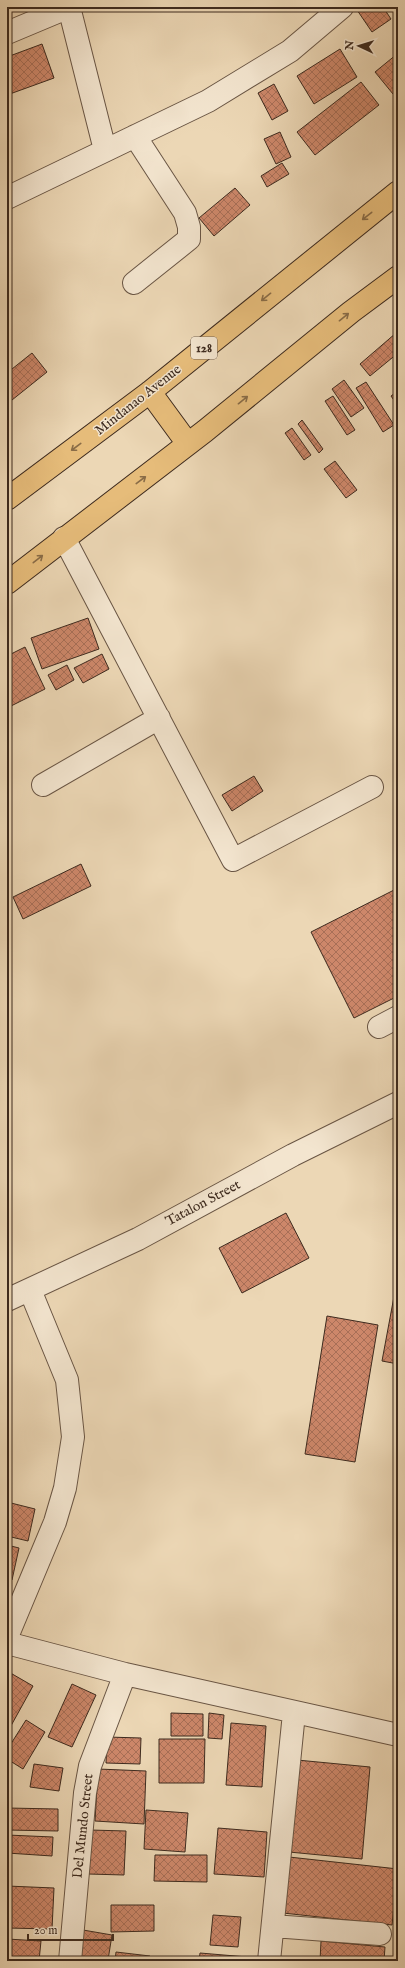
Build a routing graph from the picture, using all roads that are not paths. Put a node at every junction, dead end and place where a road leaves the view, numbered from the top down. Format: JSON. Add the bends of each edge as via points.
{"nodes":[{"id":1,"x":69,"y":7,"type":"edge"},
{"id":2,"x":342,"y":7,"type":"edge"},
{"id":3,"x":7,"y":33,"type":"edge"},
{"id":4,"x":135,"y":136,"type":"junction"},
{"id":5,"x":105,"y":150,"type":"junction"},
{"id":6,"x":398,"y":192,"type":"edge"},
{"id":7,"x":7,"y":198,"type":"edge"},
{"id":8,"x":398,"y":277,"type":"edge"},
{"id":9,"x":134,"y":283,"type":"dead end"},
{"id":10,"x":150,"y":392,"type":"junction"},
{"id":11,"x":188,"y":444,"type":"junction"},
{"id":12,"x":7,"y":499,"type":"edge"},
{"id":13,"x":64,"y":538,"type":"junction"},
{"id":14,"x":7,"y":583,"type":"edge"},
{"id":15,"x":159,"y":718,"type":"junction"},
{"id":16,"x":43,"y":785,"type":"dead end"},
{"id":17,"x":372,"y":786,"type":"dead end"},
{"id":18,"x":398,"y":1103,"type":"edge"},
{"id":19,"x":30,"y":1290,"type":"junction"},
{"id":20,"x":7,"y":1300,"type":"edge"},
{"id":21,"x":7,"y":1637,"type":"edge"},
{"id":22,"x":7,"y":1644,"type":"edge"},
{"id":23,"x":125,"y":1674,"type":"junction"},
{"id":24,"x":294,"y":1713,"type":"junction"},
{"id":25,"x":398,"y":1735,"type":"edge"},
{"id":26,"x":273,"y":1926,"type":"junction"},
{"id":27,"x":380,"y":1934,"type":"dead end"},
{"id":28,"x":70,"y":1961,"type":"edge"},
{"id":29,"x":269,"y":1961,"type":"edge"}],
"edges":[{"from":1,"to":3,"type":"street"},
{"from":1,"to":5,"type":"street"},
{"from":2,"to":4,"type":"street","via":[[290,51],[208,101]]},
{"from":4,"to":5,"type":"street"},
{"from":4,"to":9,"type":"street","via":[[185,213],[189,239]]},
{"from":5,"to":7,"type":"street"},
{"from":6,"to":10,"type":"main road","name":"Mindanao Avenue","number":"128","one_way":true},
{"from":11,"to":8,"type":"main road","one_way":true},
{"from":10,"to":11,"type":"main road"},
{"from":10,"to":12,"type":"main road","name":"Mindanao Avenue","number":"128","one_way":true},
{"from":13,"to":11,"type":"main road","one_way":true},
{"from":14,"to":13,"type":"main road","one_way":true},
{"from":13,"to":15,"type":"street"},
{"from":15,"to":16,"type":"street"},
{"from":15,"to":17,"type":"street","via":[[233,860]]},
{"from":18,"to":19,"type":"street","name":"Tatalon Street","via":[[294,1155],[138,1239]]},
{"from":19,"to":20,"type":"street","name":"Tatalon Street"},
{"from":19,"to":21,"type":"street","via":[[67,1380],[73,1437],[65,1488],[54,1522]]},
{"from":22,"to":23,"type":"street"},
{"from":23,"to":24,"type":"street"},
{"from":23,"to":28,"type":"street","name":"Del Mundo Street","via":[[90,1766],[84,1793]]},
{"from":24,"to":25,"type":"street"},
{"from":24,"to":26,"type":"street"},
{"from":26,"to":27,"type":"street"},
{"from":26,"to":29,"type":"street"}]}
